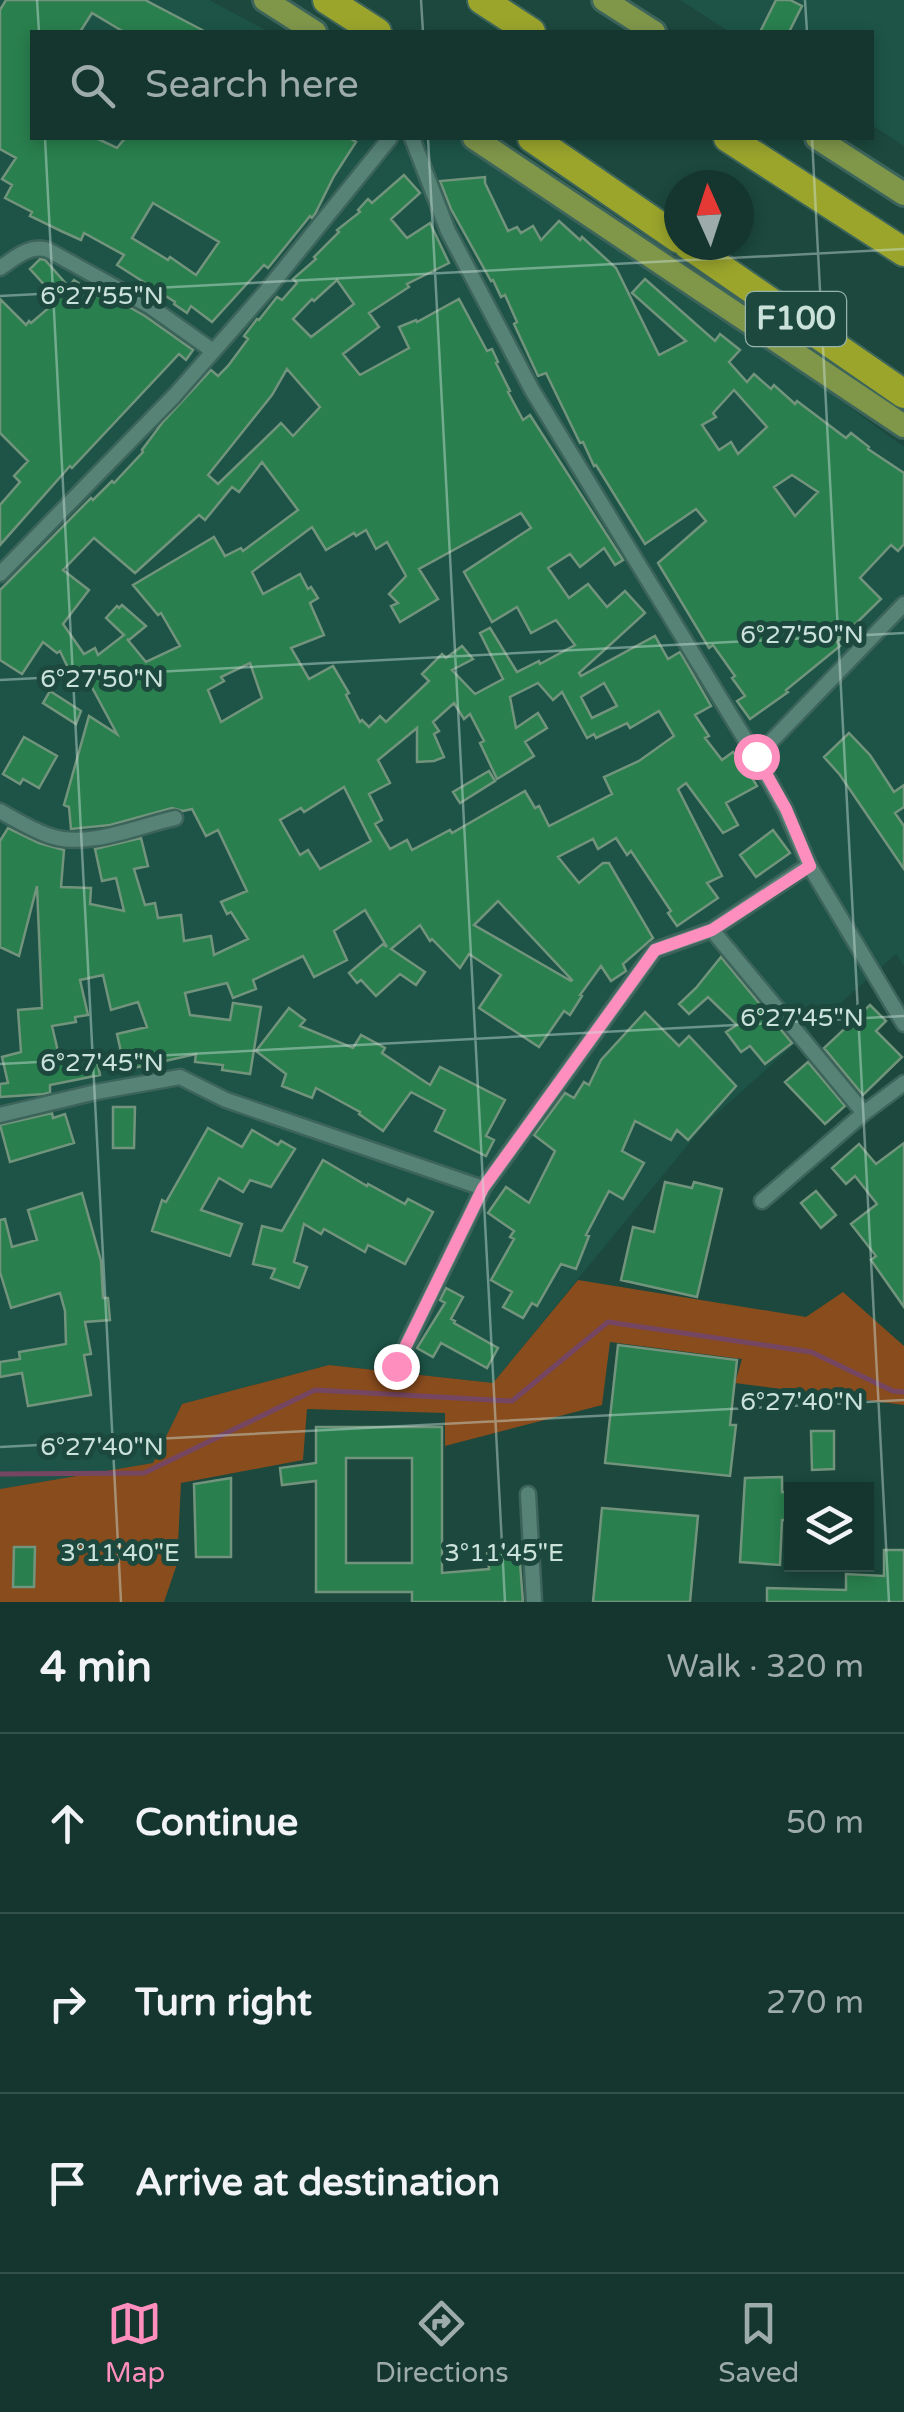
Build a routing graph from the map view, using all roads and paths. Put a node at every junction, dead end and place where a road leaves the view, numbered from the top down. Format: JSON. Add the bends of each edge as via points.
{"nodes":[{"id":1,"x":265,"y":0,"type":"edge"},
{"id":2,"x":328,"y":0,"type":"edge"},
{"id":3,"x":482,"y":0,"type":"edge"},
{"id":4,"x":604,"y":0,"type":"edge"},
{"id":5,"x":312,"y":30,"type":"edge"},
{"id":6,"x":374,"y":30,"type":"edge"},
{"id":7,"x":529,"y":30,"type":"edge"},
{"id":8,"x":651,"y":30,"type":"edge"},
{"id":9,"x":388,"y":140,"type":"edge"},
{"id":10,"x":413,"y":140,"type":"edge"},
{"id":11,"x":477,"y":140,"type":"edge"},
{"id":12,"x":535,"y":140,"type":"edge"},
{"id":13,"x":731,"y":140,"type":"edge"},
{"id":14,"x":820,"y":140,"type":"edge"},
{"id":15,"x":904,"y":194,"type":"edge"},
{"id":16,"x":664,"y":229,"type":"edge"},
{"id":17,"x":904,"y":252,"type":"edge"},
{"id":18,"x":710,"y":260,"type":"edge"},
{"id":19,"x":0,"y":268,"type":"edge"},
{"id":20,"x":213,"y":351,"type":"junction"},
{"id":21,"x":904,"y":394,"type":"edge"},
{"id":22,"x":904,"y":426,"type":"edge"},
{"id":23,"x":0,"y":574,"type":"edge"},
{"id":24,"x":904,"y":604,"type":"edge"},
{"id":25,"x":756,"y":756,"type":"junction"},
{"id":26,"x":0,"y":811,"type":"edge"},
{"id":27,"x":176,"y":818,"type":"dead end"},
{"id":28,"x":810,"y":866,"type":"junction"},
{"id":29,"x":712,"y":930,"type":"junction"},
{"id":30,"x":904,"y":1024,"type":"edge"},
{"id":31,"x":904,"y":1083,"type":"edge"},
{"id":32,"x":864,"y":1113,"type":"junction"},
{"id":33,"x":0,"y":1115,"type":"edge"},
{"id":34,"x":483,"y":1188,"type":"junction"},
{"id":35,"x":762,"y":1201,"type":"dead end"},
{"id":36,"x":396,"y":1366,"type":"dead end"},
{"id":37,"x":528,"y":1494,"type":"dead end"},
{"id":38,"x":534,"y":1602,"type":"edge"}],
"edges":[{"from":1,"to":5,"type":"main road"},
{"from":2,"to":6,"type":"highway"},
{"from":3,"to":7,"type":"highway"},
{"from":4,"to":8,"type":"main road"},
{"from":9,"to":20,"type":"street"},
{"from":10,"to":25,"type":"street","via":[[448,231],[532,390]]},
{"from":11,"to":22,"type":"main road"},
{"from":12,"to":16,"type":"highway"},
{"from":13,"to":17,"type":"highway"},
{"from":14,"to":15,"type":"main road"},
{"from":18,"to":21,"type":"highway","number":"F100"},
{"from":19,"to":20,"type":"street","via":[[29,250],[48,250],[152,307]]},
{"from":20,"to":23,"type":"street"},
{"from":24,"to":25,"type":"street"},
{"from":25,"to":28,"type":"street"},
{"from":26,"to":27,"type":"street","via":[[72,840]]},
{"from":28,"to":29,"type":"street"},
{"from":28,"to":30,"type":"street"},
{"from":29,"to":32,"type":"street"},
{"from":29,"to":34,"type":"street","via":[[655,950]]},
{"from":31,"to":32,"type":"street"},
{"from":32,"to":35,"type":"street"},
{"from":33,"to":34,"type":"street","via":[[180,1077],[226,1100]]},
{"from":34,"to":36,"type":"street"},
{"from":37,"to":38,"type":"street"}]}
